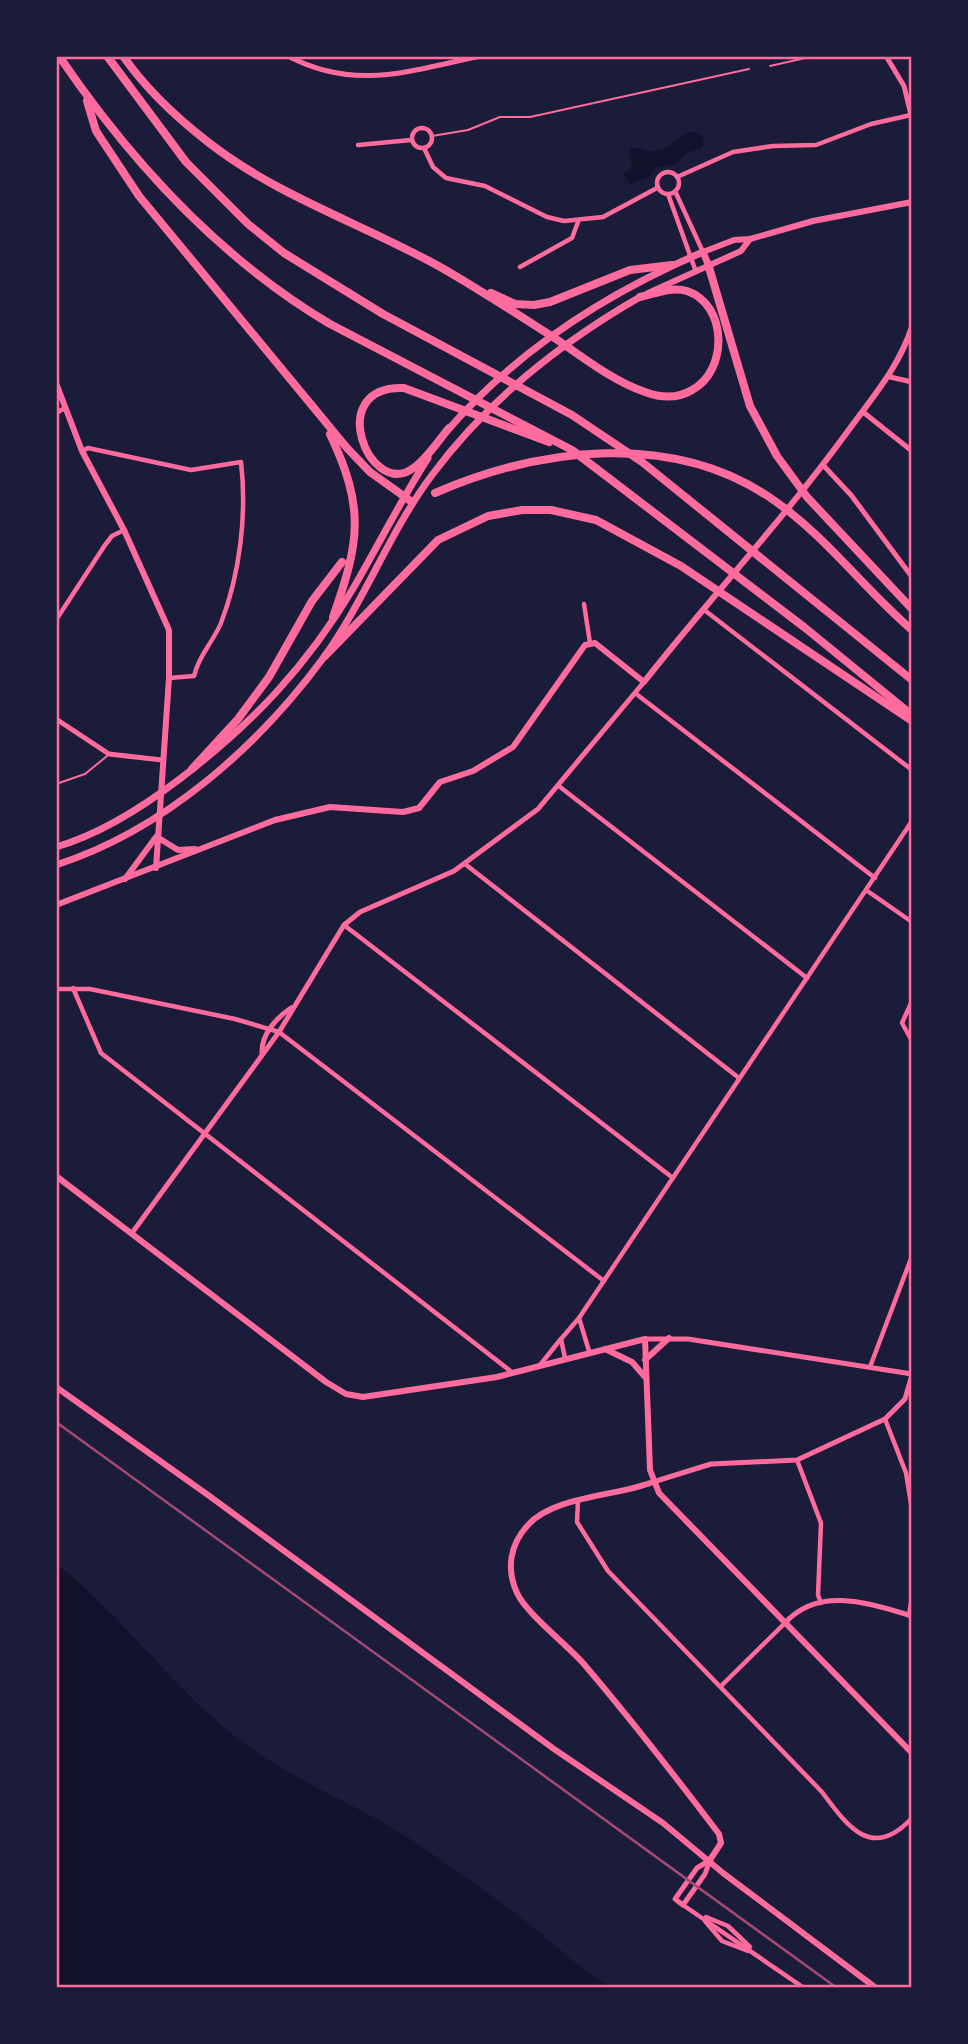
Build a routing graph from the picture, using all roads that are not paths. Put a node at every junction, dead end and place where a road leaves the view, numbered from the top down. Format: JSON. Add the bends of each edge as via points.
{"nodes":[{"id":1,"x":59,"y":56,"type":"edge"},
{"id":2,"x":107,"y":56,"type":"edge"},
{"id":3,"x":122,"y":56,"type":"edge"},
{"id":4,"x":288,"y":56,"type":"edge"},
{"id":5,"x":481,"y":56,"type":"edge"},
{"id":6,"x":814,"y":56,"type":"edge"},
{"id":7,"x":886,"y":56,"type":"edge"},
{"id":8,"x":770,"y":66,"type":"dead end"},
{"id":9,"x":749,"y":69,"type":"dead end"},
{"id":10,"x":86,"y":95,"type":"junction"},
{"id":11,"x":911,"y":117,"type":"edge"},
{"id":12,"x":432,"y":136,"type":"junction"},
{"id":13,"x":411,"y":140,"type":"junction"},
{"id":14,"x":358,"y":145,"type":"dead end"},
{"id":15,"x":424,"y":148,"type":"junction"},
{"id":16,"x":677,"y":177,"type":"junction"},
{"id":17,"x":657,"y":188,"type":"junction"},
{"id":18,"x":676,"y":191,"type":"junction"},
{"id":19,"x":668,"y":194,"type":"junction"},
{"id":20,"x":912,"y":202,"type":"edge"},
{"id":21,"x":578,"y":222,"type":"junction"},
{"id":22,"x":750,"y":239,"type":"junction"},
{"id":23,"x":703,"y":251,"type":"junction"},
{"id":24,"x":691,"y":257,"type":"junction"},
{"id":25,"x":708,"y":264,"type":"junction"},
{"id":26,"x":672,"y":265,"type":"junction"},
{"id":27,"x":520,"y":267,"type":"dead end"},
{"id":28,"x":695,"y":269,"type":"junction"},
{"id":29,"x":468,"y":283,"type":"junction"},
{"id":30,"x":640,"y":297,"type":"junction"},
{"id":31,"x":912,"y":327,"type":"edge"},
{"id":32,"x":890,"y":377,"type":"junction"},
{"id":33,"x":912,"y":382,"type":"edge"},
{"id":34,"x":56,"y":383,"type":"edge"},
{"id":35,"x":66,"y":408,"type":"junction"},
{"id":36,"x":863,"y":412,"type":"junction"},
{"id":37,"x":56,"y":413,"type":"edge"},
{"id":38,"x":326,"y":425,"type":"junction"},
{"id":39,"x":449,"y":428,"type":"junction"},
{"id":40,"x":572,"y":450,"type":"junction"},
{"id":41,"x":82,"y":451,"type":"junction"},
{"id":42,"x":912,"y":451,"type":"edge"},
{"id":43,"x":823,"y":465,"type":"junction"},
{"id":44,"x":435,"y":493,"type":"dead end"},
{"id":45,"x":403,"y":496,"type":"junction"},
{"id":46,"x":412,"y":502,"type":"junction"},
{"id":47,"x":124,"y":530,"type":"junction"},
{"id":48,"x":342,"y":562,"type":"dead end"},
{"id":49,"x":912,"y":577,"type":"edge"},
{"id":50,"x":584,"y":604,"type":"dead end"},
{"id":51,"x":912,"y":608,"type":"edge"},
{"id":52,"x":703,"y":609,"type":"junction"},
{"id":53,"x":333,"y":617,"type":"junction"},
{"id":54,"x":56,"y":620,"type":"edge"},
{"id":55,"x":912,"y":630,"type":"edge"},
{"id":56,"x":590,"y":643,"type":"junction"},
{"id":57,"x":325,"y":656,"type":"junction"},
{"id":58,"x":169,"y":678,"type":"junction"},
{"id":59,"x":912,"y":680,"type":"edge"},
{"id":60,"x":644,"y":682,"type":"junction"},
{"id":61,"x":635,"y":693,"type":"junction"},
{"id":62,"x":912,"y":715,"type":"edge"},
{"id":63,"x":56,"y":719,"type":"edge"},
{"id":64,"x":912,"y":721,"type":"edge"},
{"id":65,"x":109,"y":754,"type":"junction"},
{"id":66,"x":162,"y":760,"type":"junction"},
{"id":67,"x":192,"y":769,"type":"junction"},
{"id":68,"x":912,"y":770,"type":"edge"},
{"id":69,"x":56,"y":783,"type":"edge"},
{"id":70,"x":560,"y":787,"type":"junction"},
{"id":71,"x":912,"y":821,"type":"edge"},
{"id":72,"x":157,"y":836,"type":"junction"},
{"id":73,"x":56,"y":847,"type":"edge"},
{"id":74,"x":200,"y":849,"type":"junction"},
{"id":75,"x":465,"y":864,"type":"junction"},
{"id":76,"x":56,"y":865,"type":"edge"},
{"id":77,"x":156,"y":868,"type":"junction"},
{"id":78,"x":874,"y":878,"type":"junction"},
{"id":79,"x":124,"y":880,"type":"junction"},
{"id":80,"x":866,"y":890,"type":"junction"},
{"id":81,"x":56,"y":905,"type":"edge"},
{"id":82,"x":912,"y":922,"type":"edge"},
{"id":83,"x":344,"y":925,"type":"junction"},
{"id":84,"x":807,"y":978,"type":"junction"},
{"id":85,"x":73,"y":987,"type":"junction"},
{"id":86,"x":56,"y":989,"type":"edge"},
{"id":87,"x":912,"y":1002,"type":"edge"},
{"id":88,"x":291,"y":1008,"type":"junction"},
{"id":89,"x":271,"y":1029,"type":"junction"},
{"id":90,"x":279,"y":1032,"type":"junction"},
{"id":91,"x":912,"y":1041,"type":"edge"},
{"id":92,"x":262,"y":1054,"type":"junction"},
{"id":93,"x":739,"y":1077,"type":"junction"},
{"id":94,"x":204,"y":1131,"type":"junction"},
{"id":95,"x":56,"y":1176,"type":"edge"},
{"id":96,"x":673,"y":1178,"type":"junction"},
{"id":97,"x":132,"y":1233,"type":"junction"},
{"id":98,"x":912,"y":1256,"type":"edge"},
{"id":99,"x":910,"y":1266,"type":"edge"},
{"id":100,"x":604,"y":1281,"type":"junction"},
{"id":101,"x":579,"y":1318,"type":"junction"},
{"id":102,"x":669,"y":1338,"type":"junction"},
{"id":103,"x":561,"y":1339,"type":"junction"},
{"id":104,"x":645,"y":1339,"type":"junction"},
{"id":105,"x":603,"y":1348,"type":"junction"},
{"id":106,"x":589,"y":1351,"type":"junction"},
{"id":107,"x":565,"y":1358,"type":"junction"},
{"id":108,"x":645,"y":1360,"type":"junction"},
{"id":109,"x":541,"y":1365,"type":"junction"},
{"id":110,"x":870,"y":1367,"type":"junction"},
{"id":111,"x":513,"y":1373,"type":"junction"},
{"id":112,"x":912,"y":1374,"type":"edge"},
{"id":113,"x":646,"y":1379,"type":"junction"},
{"id":114,"x":56,"y":1387,"type":"edge"},
{"id":115,"x":885,"y":1419,"type":"junction"},
{"id":116,"x":797,"y":1460,"type":"junction"},
{"id":117,"x":653,"y":1482,"type":"junction"},
{"id":118,"x":578,"y":1500,"type":"junction"},
{"id":119,"x":912,"y":1510,"type":"edge"},
{"id":120,"x":912,"y":1598,"type":"edge"},
{"id":121,"x":821,"y":1603,"type":"junction"},
{"id":122,"x":910,"y":1616,"type":"edge"},
{"id":123,"x":785,"y":1623,"type":"junction"},
{"id":124,"x":721,"y":1686,"type":"junction"},
{"id":125,"x":912,"y":1753,"type":"edge"},
{"id":126,"x":912,"y":1818,"type":"edge"},
{"id":127,"x":710,"y":1860,"type":"junction"},
{"id":128,"x":683,"y":1905,"type":"junction"},
{"id":129,"x":701,"y":1916,"type":"junction"},
{"id":130,"x":758,"y":1955,"type":"junction"},
{"id":131,"x":804,"y":1988,"type":"edge"},
{"id":132,"x":876,"y":1988,"type":"edge"}],
"edges":[{"from":1,"to":10,"type":"highway"},
{"from":2,"to":59,"type":"highway","via":[[186,162],[248,224],[330,284],[597,432],[662,478]]},
{"from":3,"to":29,"type":"highway","via":[[165,105],[221,151],[267,180]]},
{"from":4,"to":5,"type":"street","via":[[330,73],[358,77],[386,76]]},
{"from":6,"to":8,"type":"lane"},
{"from":7,"to":11,"type":"street","via":[[904,86]]},
{"from":9,"to":12,"type":"lane","via":[[530,117],[500,117],[468,130]]},
{"from":10,"to":38,"type":"highway","via":[[96,131],[139,196]]},
{"from":10,"to":40,"type":"highway","via":[[183,210],[312,313]]},
{"from":11,"to":16,"type":"street","via":[[871,124],[816,145],[733,152]]},
{"from":12,"to":13,"type":"street","via":[[419,128]]},
{"from":12,"to":15,"type":"street","via":[[431,144]]},
{"from":13,"to":14,"type":"street"},
{"from":13,"to":15,"type":"street"},
{"from":15,"to":21,"type":"street","via":[[433,167],[446,178],[506,194],[547,217]]},
{"from":16,"to":17,"type":"street","via":[[671,172],[661,174]]},
{"from":16,"to":18,"type":"street"},
{"from":17,"to":19,"type":"street"},
{"from":17,"to":21,"type":"street","via":[[608,215]]},
{"from":18,"to":19,"type":"street"},
{"from":18,"to":23,"type":"street"},
{"from":19,"to":24,"type":"street"},
{"from":20,"to":22,"type":"main road","via":[[813,221]]},
{"from":21,"to":27,"type":"street","via":[[572,238]]},
{"from":22,"to":23,"type":"main road"},
{"from":22,"to":25,"type":"main road","via":[[741,251]]},
{"from":23,"to":24,"type":"highway"},
{"from":23,"to":25,"type":"highway"},
{"from":24,"to":26,"type":"highway"},
{"from":24,"to":28,"type":"street"},
{"from":25,"to":28,"type":"main road"},
{"from":25,"to":51,"type":"highway","via":[[750,406],[777,456],[807,497]]},
{"from":26,"to":29,"type":"highway","via":[[630,270],[534,305],[514,304]]},
{"from":26,"to":39,"type":"highway","via":[[565,326]]},
{"from":28,"to":30,"type":"main road"},
{"from":29,"to":30,"type":"highway","via":[[644,392],[664,397],[691,391],[708,377],[716,361],[718,345],[708,307],[698,297],[678,290]]},
{"from":30,"to":46,"type":"highway","via":[[578,335],[505,394],[468,431]]},
{"from":31,"to":32,"type":"main road"},
{"from":32,"to":33,"type":"street"},
{"from":32,"to":36,"type":"main road"},
{"from":34,"to":35,"type":"main road"},
{"from":35,"to":37,"type":"street"},
{"from":35,"to":41,"type":"main road"},
{"from":36,"to":42,"type":"street"},
{"from":36,"to":43,"type":"main road"},
{"from":38,"to":45,"type":"highway","via":[[370,472]]},
{"from":38,"to":53,"type":"highway","via":[[349,476],[356,521],[353,554]]},
{"from":39,"to":40,"type":"highway","via":[[414,468],[401,472],[388,470],[366,454],[359,429],[365,407],[376,394],[404,388]]},
{"from":39,"to":45,"type":"highway"},
{"from":40,"to":62,"type":"highway"},
{"from":41,"to":47,"type":"main road"},
{"from":41,"to":58,"type":"street","via":[[88,448],[191,470],[242,464],[241,545],[217,631],[198,658],[192,677]]},
{"from":43,"to":49,"type":"street"},
{"from":43,"to":52,"type":"main road"},
{"from":44,"to":55,"type":"highway","via":[[490,473],[586,454],[656,455],[688,461],[771,497]]},
{"from":45,"to":46,"type":"highway"},
{"from":45,"to":53,"type":"highway"},
{"from":46,"to":57,"type":"highway"},
{"from":47,"to":54,"type":"street","via":[[105,545]]},
{"from":47,"to":58,"type":"main road","via":[[169,630]]},
{"from":48,"to":67,"type":"highway","via":[[312,601],[239,719]]},
{"from":50,"to":56,"type":"street"},
{"from":52,"to":60,"type":"main road"},
{"from":52,"to":68,"type":"street"},
{"from":53,"to":67,"type":"highway","via":[[266,706]]},
{"from":56,"to":60,"type":"main road"},
{"from":56,"to":74,"type":"main road","via":[[513,747],[472,771],[440,782],[419,807],[402,812],[330,807],[306,811]]},
{"from":57,"to":64,"type":"highway","via":[[438,540],[488,516],[551,510],[596,520],[681,566]]},
{"from":57,"to":76,"type":"highway","via":[[262,730],[215,774],[125,835]]},
{"from":58,"to":66,"type":"main road"},
{"from":60,"to":61,"type":"street"},
{"from":61,"to":70,"type":"street"},
{"from":61,"to":78,"type":"street"},
{"from":63,"to":65,"type":"street"},
{"from":65,"to":66,"type":"street"},
{"from":65,"to":69,"type":"lane","via":[[85,774]]},
{"from":66,"to":72,"type":"main road"},
{"from":67,"to":73,"type":"highway","via":[[128,814]]},
{"from":70,"to":75,"type":"street"},
{"from":70,"to":84,"type":"street"},
{"from":71,"to":78,"type":"street"},
{"from":72,"to":74,"type":"main road","via":[[178,850]]},
{"from":72,"to":77,"type":"main road"},
{"from":72,"to":79,"type":"main road"},
{"from":74,"to":77,"type":"main road"},
{"from":75,"to":83,"type":"street","via":[[443,878],[360,912]]},
{"from":75,"to":93,"type":"street"},
{"from":77,"to":79,"type":"main road"},
{"from":78,"to":80,"type":"street"},
{"from":79,"to":81,"type":"main road"},
{"from":80,"to":82,"type":"street"},
{"from":80,"to":84,"type":"street"},
{"from":83,"to":88,"type":"street"},
{"from":83,"to":96,"type":"street"},
{"from":84,"to":93,"type":"street"},
{"from":85,"to":86,"type":"street"},
{"from":85,"to":89,"type":"street"},
{"from":85,"to":94,"type":"street","via":[[101,1053]]},
{"from":87,"to":91,"type":"street","via":[[902,1023]]},
{"from":88,"to":89,"type":"street"},
{"from":88,"to":90,"type":"street"},
{"from":89,"to":90,"type":"street"},
{"from":89,"to":92,"type":"street","via":[[262,1041]]},
{"from":90,"to":92,"type":"street"},
{"from":90,"to":100,"type":"street"},
{"from":92,"to":94,"type":"street"},
{"from":93,"to":96,"type":"street"},
{"from":94,"to":97,"type":"street"},
{"from":94,"to":111,"type":"street"},
{"from":95,"to":97,"type":"main road"},
{"from":96,"to":100,"type":"street"},
{"from":97,"to":111,"type":"main road","via":[[346,1394],[363,1397]]},
{"from":98,"to":99,"type":"street"},
{"from":99,"to":110,"type":"street"},
{"from":100,"to":101,"type":"street"},
{"from":101,"to":103,"type":"street"},
{"from":101,"to":106,"type":"street"},
{"from":102,"to":104,"type":"street"},
{"from":102,"to":108,"type":"main road"},
{"from":102,"to":110,"type":"street"},
{"from":103,"to":107,"type":"street"},
{"from":103,"to":109,"type":"street"},
{"from":104,"to":105,"type":"main road"},
{"from":104,"to":108,"type":"main road"},
{"from":105,"to":106,"type":"main road"},
{"from":105,"to":113,"type":"main road","via":[[632,1362]]},
{"from":106,"to":107,"type":"main road"},
{"from":107,"to":109,"type":"main road"},
{"from":108,"to":113,"type":"main road"},
{"from":109,"to":111,"type":"main road"},
{"from":110,"to":112,"type":"street"},
{"from":112,"to":115,"type":"street","via":[[905,1399]]},
{"from":113,"to":117,"type":"main road"},
{"from":114,"to":127,"type":"main road"},
{"from":115,"to":116,"type":"street"},
{"from":115,"to":119,"type":"street","via":[[906,1473]]},
{"from":116,"to":117,"type":"street","via":[[711,1464]]},
{"from":116,"to":121,"type":"street","via":[[821,1523]]},
{"from":117,"to":118,"type":"main road"},
{"from":117,"to":123,"type":"main road","via":[[674,1511]]},
{"from":118,"to":124,"type":"street","via":[[577,1522],[608,1571]]},
{"from":118,"to":127,"type":"main road","via":[[530,1522],[512,1551],[512,1580],[518,1596],[584,1664],[719,1834],[721,1843]]},
{"from":120,"to":122,"type":"street"},
{"from":121,"to":122,"type":"street","via":[[860,1601]]},
{"from":121,"to":123,"type":"street"},
{"from":123,"to":124,"type":"street"},
{"from":123,"to":125,"type":"main road"},
{"from":124,"to":126,"type":"street","via":[[822,1792],[848,1827],[861,1835],[882,1838],[897,1834]]},
{"from":127,"to":128,"type":"street"},
{"from":127,"to":128,"type":"street","via":[[697,1868],[672,1898]]},
{"from":127,"to":132,"type":"main road"},
{"from":128,"to":129,"type":"street"},
{"from":129,"to":130,"type":"street"},
{"from":129,"to":130,"type":"street","via":[[722,1941]]},
{"from":130,"to":131,"type":"street"}]}
